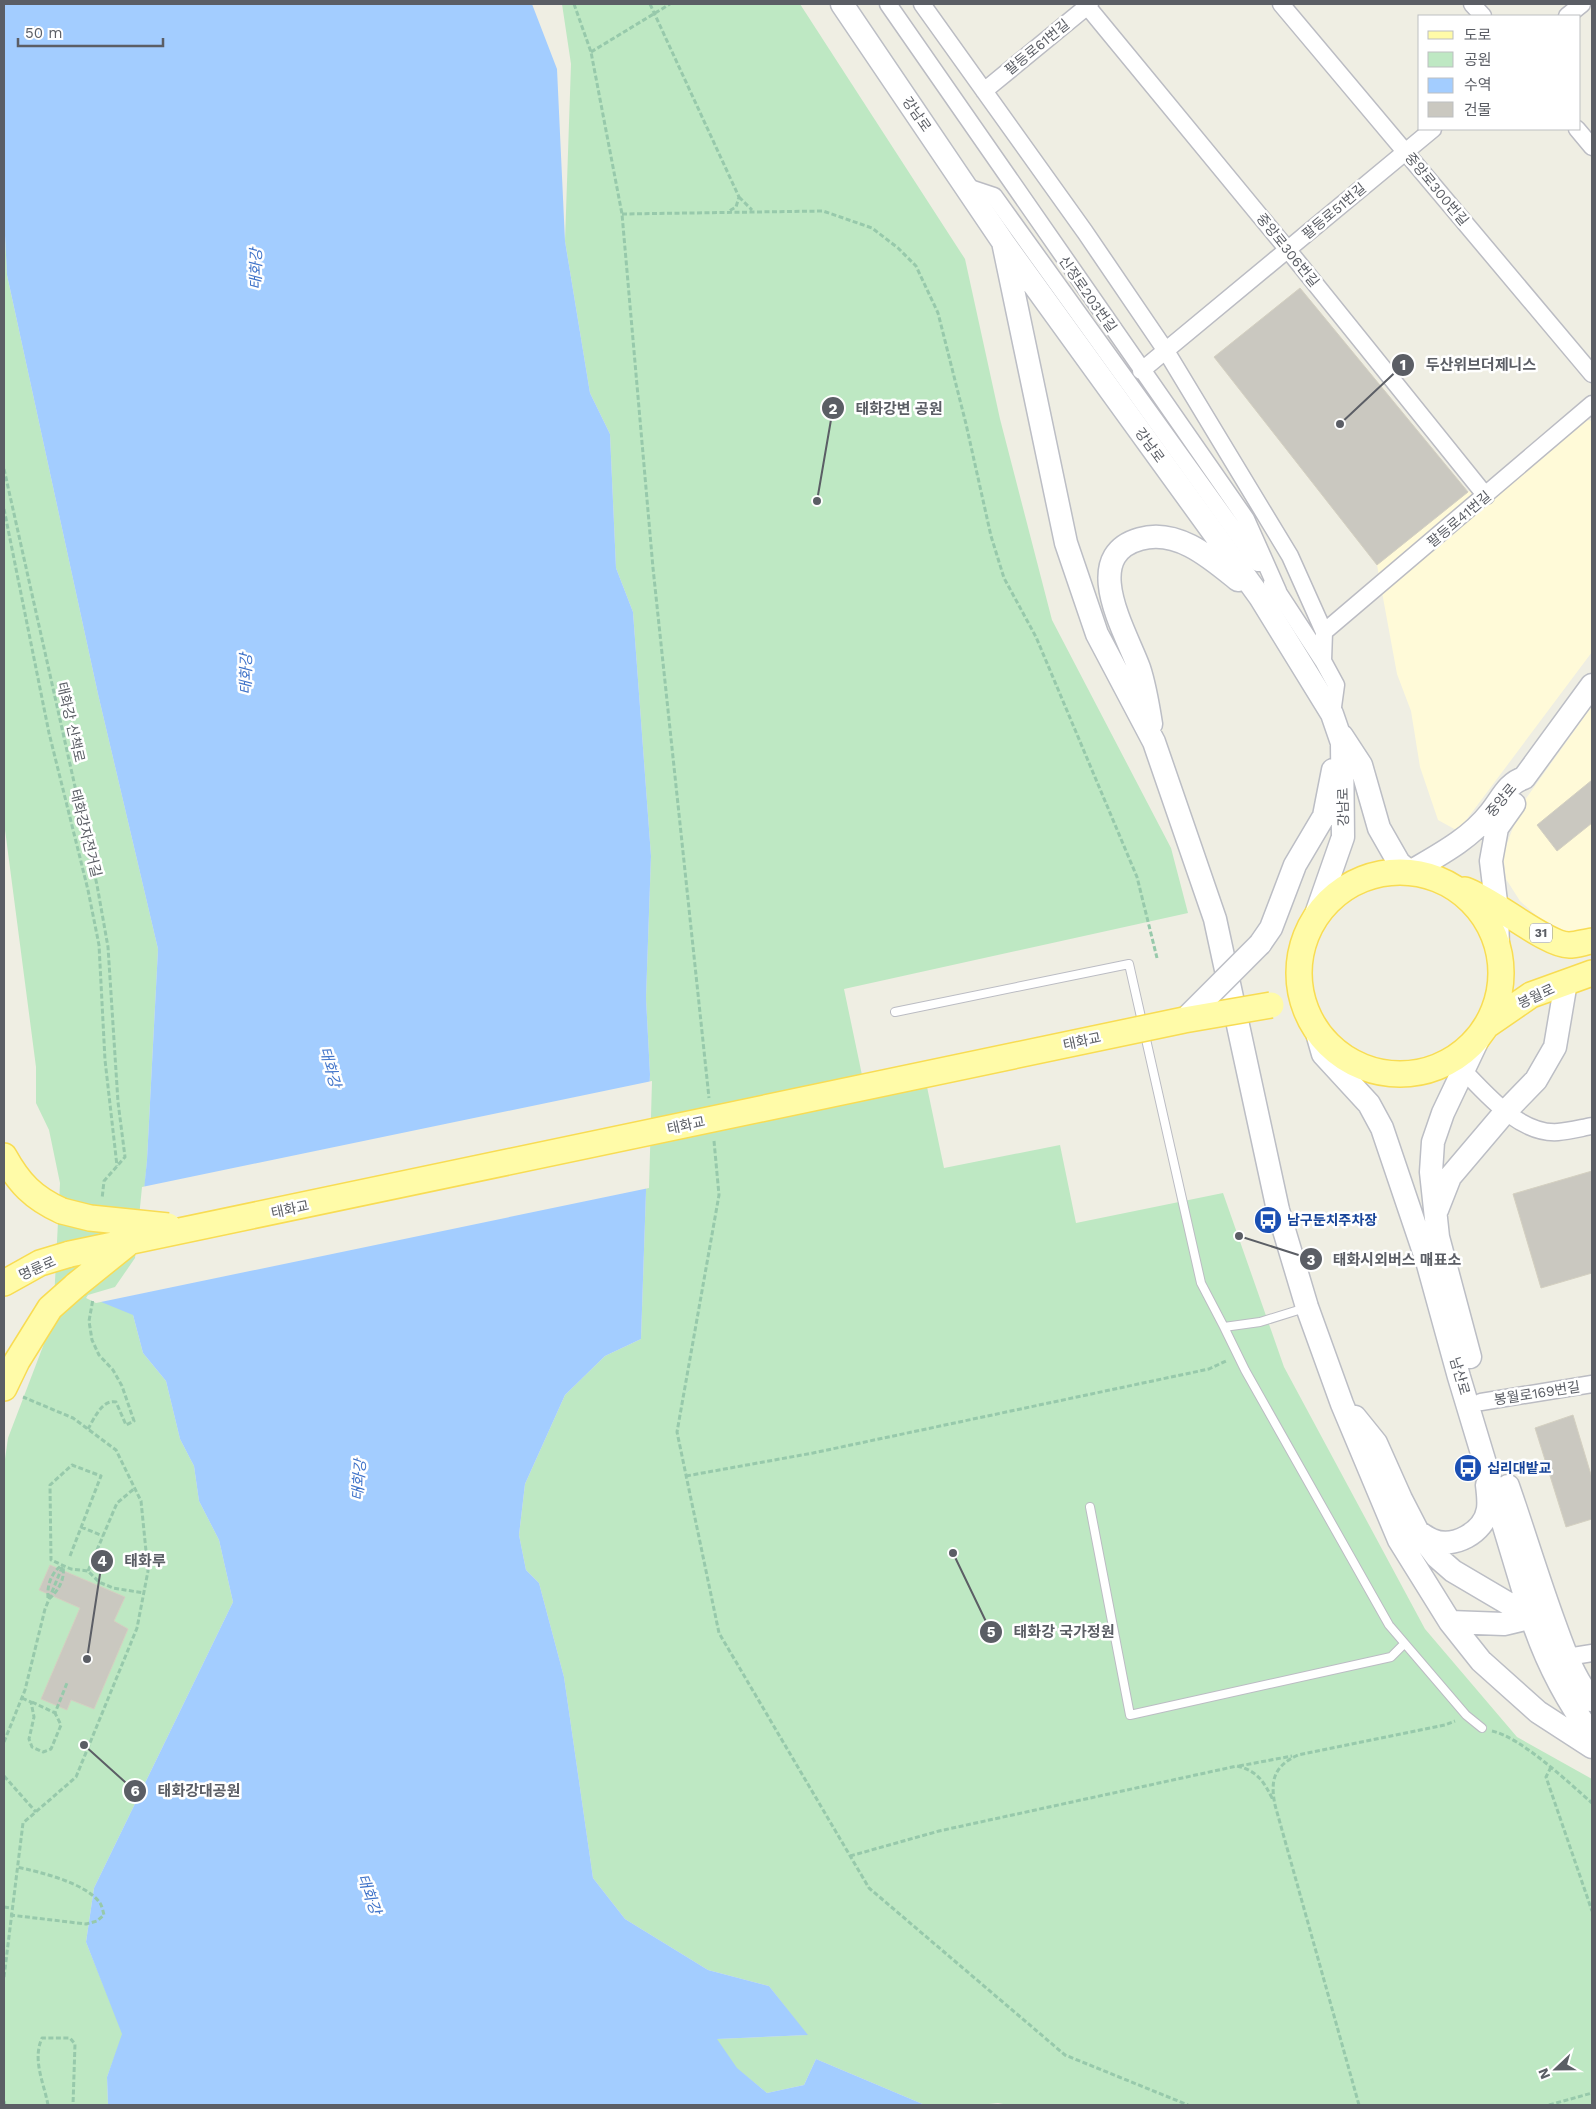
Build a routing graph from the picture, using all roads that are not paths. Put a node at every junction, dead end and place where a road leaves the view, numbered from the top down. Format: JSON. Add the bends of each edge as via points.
{"nodes":[{"id":1,"x":842,"y":4,"type":"edge"},
{"id":2,"x":888,"y":4,"type":"edge"},
{"id":3,"x":922,"y":4,"type":"edge"},
{"id":4,"x":1281,"y":4,"type":"edge"},
{"id":5,"x":1472,"y":4,"type":"edge"},
{"id":6,"x":1582,"y":4,"type":"edge"},
{"id":7,"x":1089,"y":5,"type":"edge"},
{"id":8,"x":1482,"y":15,"type":"edge"},
{"id":9,"x":1568,"y":15,"type":"edge"},
{"id":10,"x":984,"y":91,"type":"junction"},
{"id":11,"x":1432,"y":130,"type":"edge"},
{"id":12,"x":1578,"y":130,"type":"edge"},
{"id":13,"x":1592,"y":147,"type":"edge"},
{"id":14,"x":1405,"y":152,"type":"junction"},
{"id":15,"x":967,"y":187,"type":"junction"},
{"id":16,"x":1003,"y":242,"type":"junction"},
{"id":17,"x":1288,"y":250,"type":"junction"},
{"id":18,"x":1166,"y":351,"type":"junction"},
{"id":19,"x":1142,"y":371,"type":"junction"},
{"id":20,"x":1592,"y":374,"type":"edge"},
{"id":21,"x":1592,"y":404,"type":"edge"},
{"id":22,"x":1486,"y":496,"type":"junction"},
{"id":23,"x":1269,"y":594,"type":"junction"},
{"id":24,"x":1324,"y":632,"type":"junction"},
{"id":25,"x":1323,"y":661,"type":"junction"},
{"id":26,"x":1592,"y":685,"type":"edge"},
{"id":27,"x":1336,"y":723,"type":"junction"},
{"id":28,"x":1154,"y":742,"type":"junction"},
{"id":29,"x":1524,"y":778,"type":"junction"},
{"id":30,"x":1410,"y":872,"type":"junction"},
{"id":31,"x":1454,"y":886,"type":"junction"},
{"id":32,"x":1496,"y":905,"type":"junction"},
{"id":33,"x":1314,"y":920,"type":"junction"},
{"id":34,"x":1592,"y":941,"type":"edge"},
{"id":35,"x":1498,"y":950,"type":"junction"},
{"id":36,"x":1592,"y":973,"type":"edge"},
{"id":37,"x":1566,"y":982,"type":"junction"},
{"id":38,"x":1302,"y":998,"type":"junction"},
{"id":39,"x":895,"y":1012,"type":"dead end"},
{"id":40,"x":1184,"y":1020,"type":"junction"},
{"id":41,"x":1315,"y":1026,"type":"junction"},
{"id":42,"x":1483,"y":1029,"type":"junction"},
{"id":43,"x":1458,"y":1065,"type":"junction"},
{"id":44,"x":1506,"y":1111,"type":"junction"},
{"id":45,"x":1592,"y":1126,"type":"edge"},
{"id":46,"x":4,"y":1156,"type":"edge"},
{"id":47,"x":1436,"y":1213,"type":"junction"},
{"id":48,"x":196,"y":1229,"type":"junction"},
{"id":49,"x":131,"y":1242,"type":"junction"},
{"id":50,"x":70,"y":1254,"type":"joint"},
{"id":51,"x":4,"y":1284,"type":"edge"},
{"id":52,"x":1307,"y":1307,"type":"junction"},
{"id":53,"x":1224,"y":1327,"type":"junction"},
{"id":54,"x":1592,"y":1384,"type":"edge"},
{"id":55,"x":12,"y":1392,"type":"edge"},
{"id":56,"x":1481,"y":1402,"type":"junction"},
{"id":57,"x":1342,"y":1404,"type":"junction"},
{"id":58,"x":1484,"y":1454,"type":"junction"},
{"id":59,"x":1090,"y":1507,"type":"dead end"},
{"id":60,"x":1418,"y":1532,"type":"junction"},
{"id":61,"x":1545,"y":1598,"type":"junction"},
{"id":62,"x":1532,"y":1619,"type":"junction"},
{"id":63,"x":1450,"y":1622,"type":"junction"},
{"id":64,"x":1404,"y":1644,"type":"junction"},
{"id":65,"x":1564,"y":1650,"type":"junction"},
{"id":66,"x":1592,"y":1653,"type":"edge"},
{"id":67,"x":1592,"y":1700,"type":"edge"},
{"id":68,"x":1482,"y":1728,"type":"road end"},
{"id":69,"x":1592,"y":1735,"type":"edge"},
{"id":70,"x":1592,"y":1747,"type":"edge"}],
"edges":[{"from":1,"to":15,"type":"main road","name":"강남로"},
{"from":2,"to":19,"type":"street","name":"신정로203번길"},
{"from":3,"to":10,"type":"street"},
{"from":4,"to":14,"type":"street","name":"중앙로300번길"},
{"from":5,"to":8,"type":"street"},
{"from":6,"to":9,"type":"street"},
{"from":7,"to":10,"type":"street","name":"팔등로61번길"},
{"from":7,"to":17,"type":"street","name":"중앙로306번길"},
{"from":10,"to":18,"type":"street"},
{"from":11,"to":14,"type":"street","name":"팔등로51번길"},
{"from":12,"to":13,"type":"street"},
{"from":14,"to":17,"type":"street","name":"팔등로51번길"},
{"from":14,"to":20,"type":"street","name":"중앙로300번길"},
{"from":15,"to":16,"type":"main road","name":"강남로"},
{"from":15,"to":23,"type":"street","via":[[994,196]]},
{"from":16,"to":23,"type":"main road","name":"강남로"},
{"from":16,"to":28,"type":"main road","via":[[1066,543],[1097,634]]},
{"from":17,"to":18,"type":"street","name":"팔등로51번길"},
{"from":17,"to":22,"type":"street","name":"중앙로306번길"},
{"from":18,"to":19,"type":"street","name":"팔등로51번길"},
{"from":18,"to":24,"type":"street","via":[[1290,556]]},
{"from":19,"to":23,"type":"street","name":"신정로203번길","via":[[1246,519]]},
{"from":21,"to":22,"type":"street","name":"팔등로41번길"},
{"from":22,"to":24,"type":"street","name":"팔등로41번길"},
{"from":23,"to":25,"type":"street"},
{"from":23,"to":27,"type":"main road","name":"강남로"},
{"from":23,"to":28,"type":"main road","via":[[1210,557],[1175,540],[1152,535],[1131,541],[1117,554],[1109,572],[1110,596],[1143,683]]},
{"from":24,"to":25,"type":"street"},
{"from":25,"to":27,"type":"street","via":[[1336,685]]},
{"from":26,"to":29,"type":"main road","name":"중앙로"},
{"from":27,"to":30,"type":"main road","via":[[1361,765],[1379,828],[1399,863]]},
{"from":27,"to":33,"type":"main road","name":"강남로","via":[[1342,743],[1343,836]]},
{"from":27,"to":40,"type":"main road","bridge":true,"via":[[1324,816],[1295,865],[1271,928],[1260,944]]},
{"from":28,"to":52,"type":"main road","via":[[1215,919],[1278,1210]]},
{"from":29,"to":30,"type":"main road","name":"중앙로","via":[[1514,781],[1489,815],[1458,843]]},
{"from":29,"to":32,"type":"main road","via":[[1523,793],[1497,828],[1491,861]]},
{"from":30,"to":31,"type":"main road"},
{"from":30,"to":33,"type":"main road","via":[[1385,872],[1352,882],[1325,903]]},
{"from":31,"to":32,"type":"main road"},
{"from":31,"to":35,"type":"main road","via":[[1476,906],[1493,933]]},
{"from":32,"to":34,"type":"main road","number":"31","via":[[1551,940],[1568,945]]},
{"from":32,"to":35,"type":"main road"},
{"from":33,"to":38,"type":"main road","via":[[1307,932],[1299,964]]},
{"from":35,"to":42,"type":"main road","via":[[1500,992]]},
{"from":36,"to":37,"type":"main road","name":"봉월로"},
{"from":37,"to":42,"type":"main road","name":"봉월로","via":[[1531,995]]},
{"from":37,"to":44,"type":"main road","via":[[1555,1047],[1536,1080]]},
{"from":38,"to":40,"type":"main road","name":"태화교","bridge":true},
{"from":38,"to":41,"type":"main road"},
{"from":39,"to":53,"type":"lane","via":[[1129,964],[1201,1283]]},
{"from":40,"to":48,"type":"main road","name":"태화교","bridge":true},
{"from":41,"to":43,"type":"main road","via":[[1327,1043],[1348,1060],[1372,1070],[1398,1074]]},
{"from":41,"to":58,"type":"main road","name":"남산로","via":[[1323,1054],[1369,1104],[1382,1128],[1427,1261]]},
{"from":42,"to":43,"type":"main road"},
{"from":43,"to":44,"type":"street"},
{"from":43,"to":47,"type":"main road","name":"남산로","via":[[1433,1142],[1431,1172]]},
{"from":44,"to":45,"type":"street","via":[[1515,1120],[1537,1130],[1557,1132]]},
{"from":44,"to":47,"type":"main road","via":[[1450,1177]]},
{"from":46,"to":48,"type":"main road","bridge":true,"via":[[32,1194],[62,1211],[90,1218]]},
{"from":47,"to":56,"type":"main road","name":"남산로","via":[[1438,1237]]},
{"from":48,"to":49,"type":"main road","name":"태화교","bridge":true},
{"from":49,"to":50,"type":"main road","name":"태화교","bridge":true},
{"from":49,"to":55,"type":"main road","bridge":true,"via":[[85,1288],[50,1308],[17,1362]]},
{"from":50,"to":51,"type":"main road","name":"명륜로","via":[[40,1263]]},
{"from":52,"to":53,"type":"lane","via":[[1260,1322]]},
{"from":52,"to":57,"type":"main road"},
{"from":53,"to":64,"type":"lane","via":[[1389,1625]]},
{"from":54,"to":56,"type":"street","name":"봉월로169번길"},
{"from":56,"to":61,"type":"main road","name":"남산로"},
{"from":57,"to":60,"type":"main road","via":[[1376,1443]]},
{"from":57,"to":63,"type":"main road","via":[[1399,1540]]},
{"from":58,"to":60,"type":"main road","via":[[1488,1511],[1483,1524],[1460,1540],[1446,1542]]},
{"from":58,"to":62,"type":"main road","name":"남산로"},
{"from":59,"to":64,"type":"lane","via":[[1130,1715],[1391,1657]]},
{"from":60,"to":62,"type":"main road","via":[[1437,1557],[1453,1571]]},
{"from":61,"to":62,"type":"main road","via":[[1543,1612]]},
{"from":61,"to":65,"type":"main road","name":"남산로"},
{"from":62,"to":63,"type":"main road","via":[[1504,1624]]},
{"from":62,"to":65,"type":"main road","via":[[1552,1630]]},
{"from":62,"to":69,"type":"main road","name":"남산로","via":[[1542,1649],[1573,1709]]},
{"from":63,"to":70,"type":"main road","via":[[1481,1660],[1538,1712]]},
{"from":64,"to":68,"type":"lane","via":[[1466,1715]]},
{"from":65,"to":66,"type":"street"},
{"from":65,"to":67,"type":"main road","name":"남산로"}]}
